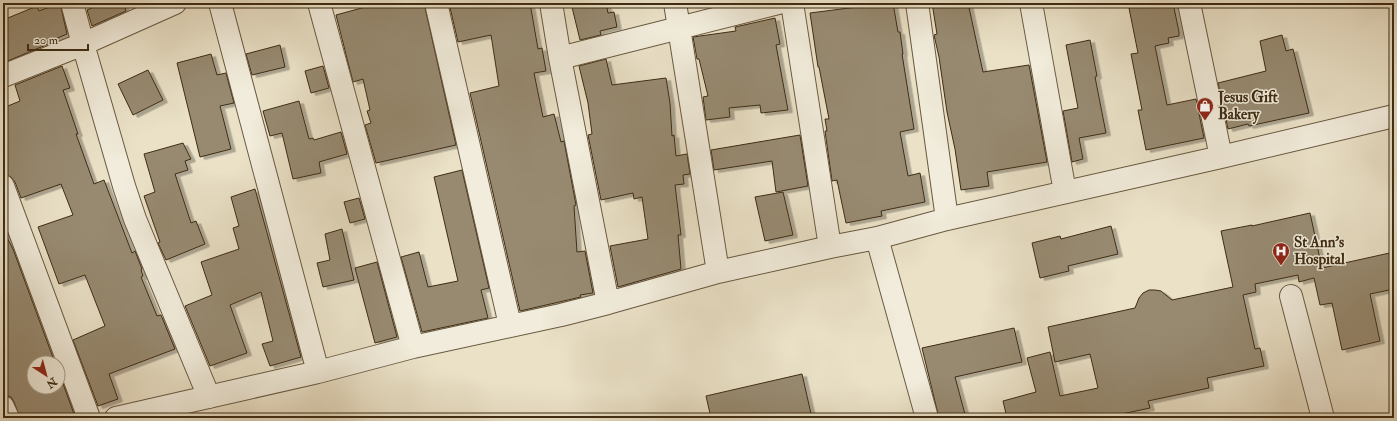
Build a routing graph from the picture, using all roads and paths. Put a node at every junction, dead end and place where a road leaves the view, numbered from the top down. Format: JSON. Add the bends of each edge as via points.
{"nodes":[{"id":1,"x":72,"y":3,"type":"edge"},
{"id":2,"x":175,"y":3,"type":"edge"},
{"id":3,"x":220,"y":3,"type":"edge"},
{"id":4,"x":319,"y":3,"type":"edge"},
{"id":5,"x":436,"y":3,"type":"edge"},
{"id":6,"x":551,"y":3,"type":"edge"},
{"id":7,"x":674,"y":3,"type":"edge"},
{"id":8,"x":778,"y":3,"type":"edge"},
{"id":9,"x":792,"y":3,"type":"edge"},
{"id":10,"x":917,"y":3,"type":"edge"},
{"id":11,"x":1031,"y":3,"type":"edge"},
{"id":12,"x":1189,"y":3,"type":"edge"},
{"id":13,"x":678,"y":28,"type":"junction"},
{"id":14,"x":83,"y":44,"type":"junction"},
{"id":15,"x":560,"y":58,"type":"junction"},
{"id":16,"x":3,"y":76,"type":"edge"},
{"id":17,"x":1394,"y":116,"type":"edge"},
{"id":18,"x":1221,"y":157,"type":"junction"},
{"id":19,"x":3,"y":186,"type":"edge"},
{"id":20,"x":1065,"y":192,"type":"junction"},
{"id":21,"x":946,"y":219,"type":"junction"},
{"id":22,"x":878,"y":238,"type":"junction"},
{"id":23,"x":830,"y":247,"type":"junction"},
{"id":24,"x":718,"y":272,"type":"junction"},
{"id":25,"x":1291,"y":296,"type":"dead end"},
{"id":26,"x":608,"y":303,"type":"junction"},
{"id":27,"x":510,"y":325,"type":"junction"},
{"id":28,"x":413,"y":347,"type":"junction"},
{"id":29,"x":318,"y":372,"type":"junction"},
{"id":30,"x":209,"y":397,"type":"junction"},
{"id":31,"x":3,"y":407,"type":"edge"},
{"id":32,"x":8,"y":418,"type":"edge"},
{"id":33,"x":89,"y":418,"type":"edge"},
{"id":34,"x":116,"y":418,"type":"edge"},
{"id":35,"x":927,"y":418,"type":"edge"},
{"id":36,"x":1323,"y":418,"type":"edge"}],
"edges":[{"from":1,"to":14,"type":"street"},
{"from":2,"to":14,"type":"street"},
{"from":3,"to":29,"type":"street"},
{"from":4,"to":28,"type":"street"},
{"from":5,"to":27,"type":"street"},
{"from":6,"to":15,"type":"street"},
{"from":7,"to":13,"type":"street"},
{"from":8,"to":13,"type":"street"},
{"from":9,"to":23,"type":"street"},
{"from":10,"to":21,"type":"street"},
{"from":11,"to":20,"type":"street"},
{"from":12,"to":18,"type":"street"},
{"from":13,"to":15,"type":"street"},
{"from":13,"to":24,"type":"street"},
{"from":14,"to":16,"type":"street"},
{"from":14,"to":30,"type":"street","via":[[133,212]]},
{"from":15,"to":26,"type":"street"},
{"from":17,"to":18,"type":"street"},
{"from":18,"to":20,"type":"street"},
{"from":19,"to":33,"type":"street"},
{"from":20,"to":21,"type":"street"},
{"from":21,"to":22,"type":"street"},
{"from":22,"to":23,"type":"street"},
{"from":22,"to":35,"type":"street"},
{"from":23,"to":24,"type":"street"},
{"from":24,"to":26,"type":"street"},
{"from":25,"to":36,"type":"street"},
{"from":26,"to":27,"type":"street"},
{"from":27,"to":28,"type":"street"},
{"from":28,"to":29,"type":"street"},
{"from":29,"to":30,"type":"street"},
{"from":30,"to":34,"type":"street"},
{"from":31,"to":32,"type":"street"}]}
